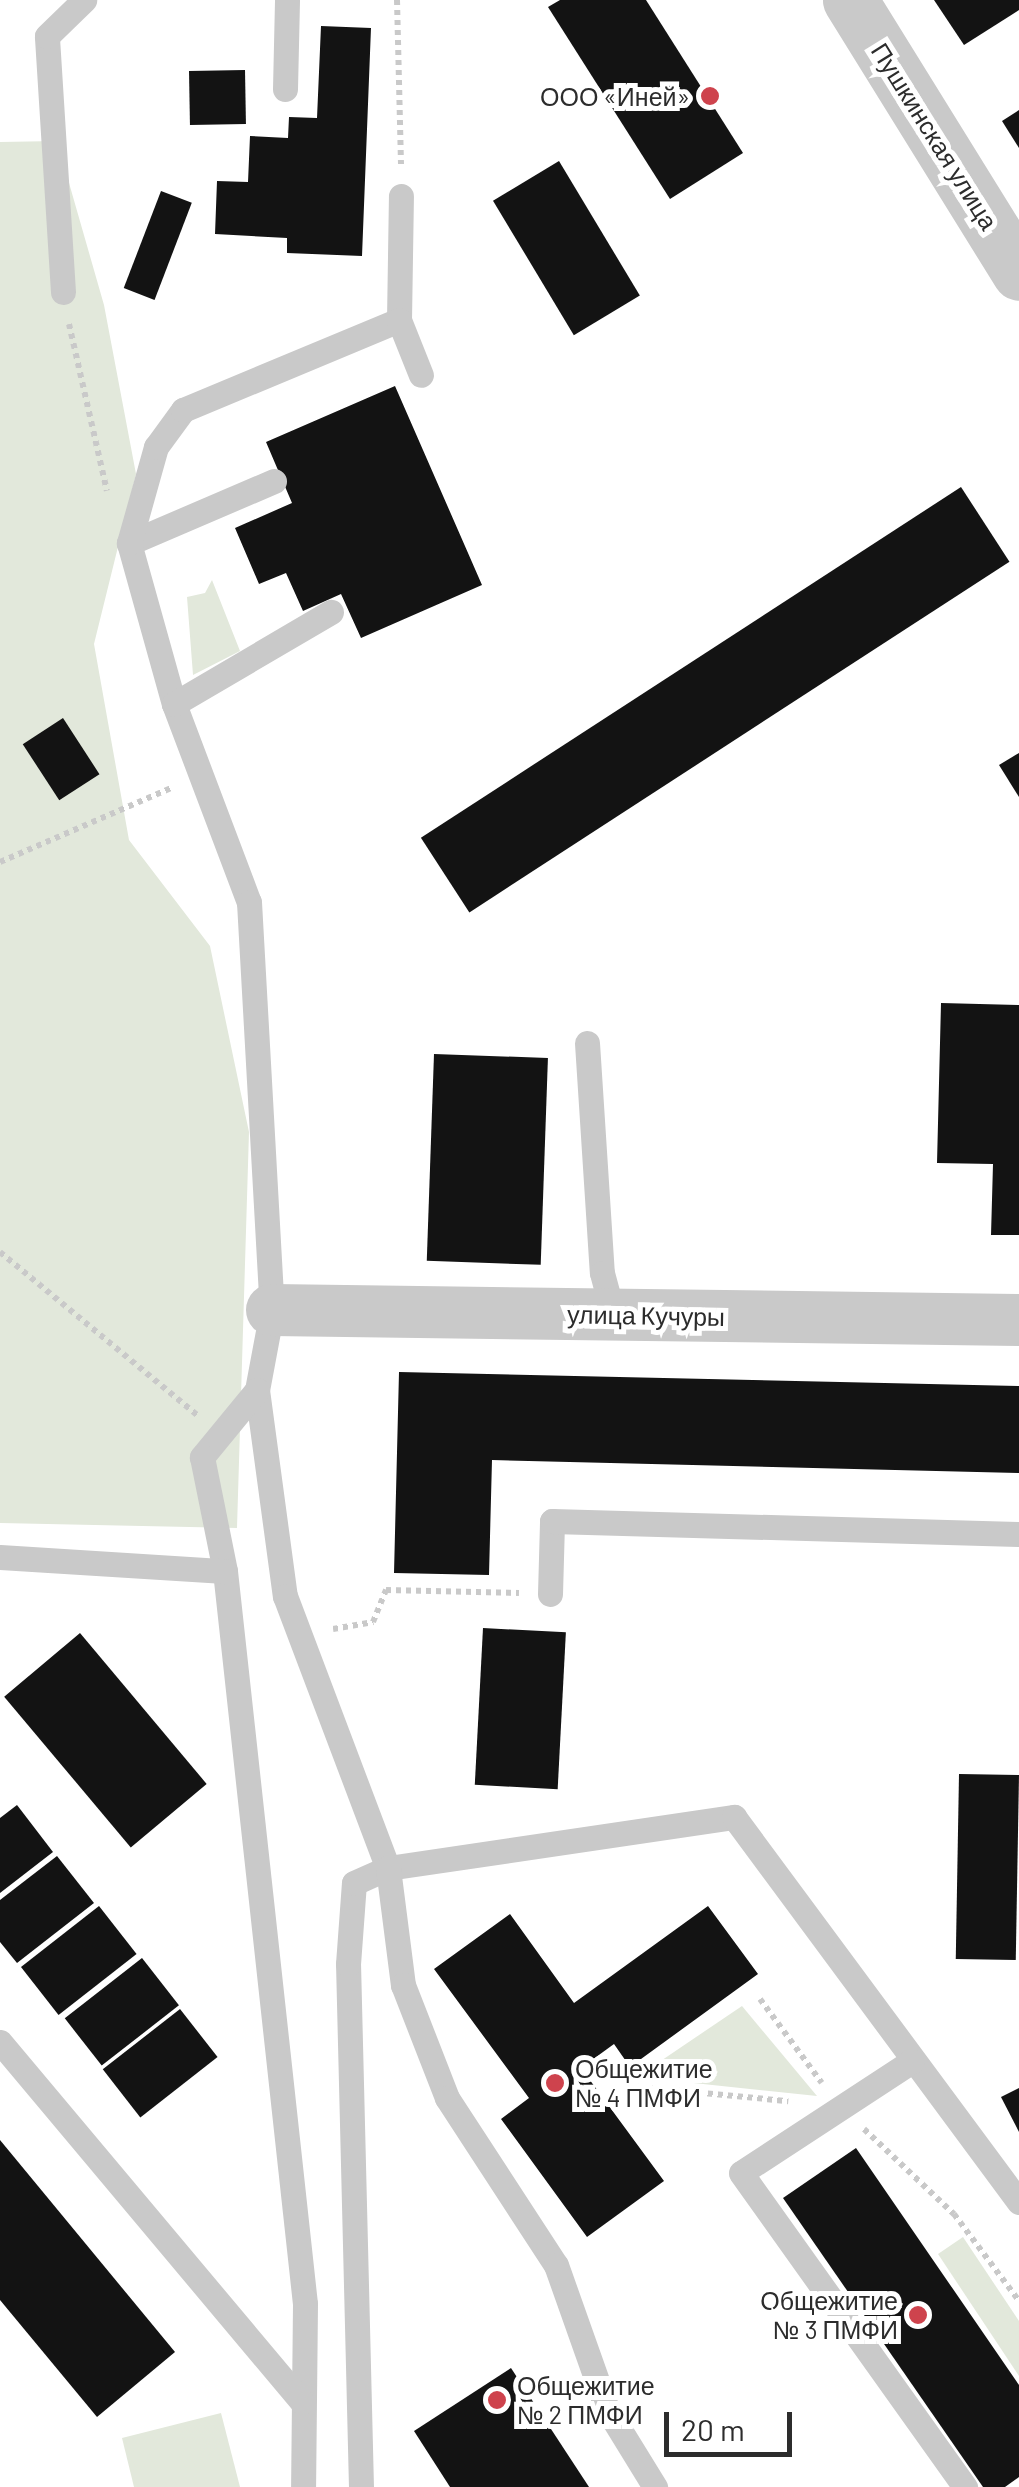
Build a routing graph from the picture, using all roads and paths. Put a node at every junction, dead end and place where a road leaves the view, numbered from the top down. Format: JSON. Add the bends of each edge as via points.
{"nodes":[{"id":1,"x":84,"y":0,"type":"edge"},
{"id":2,"x":288,"y":0,"type":"edge"},
{"id":3,"x":396,"y":0,"type":"edge"},
{"id":4,"x":850,"y":0,"type":"edge"},
{"id":5,"x":285,"y":89,"type":"dead end"},
{"id":6,"x":401,"y":196,"type":"joint"},
{"id":7,"x":1019,"y":273,"type":"edge"},
{"id":8,"x":62,"y":292,"type":"joint"},
{"id":9,"x":398,"y":320,"type":"junction"},
{"id":10,"x":421,"y":375,"type":"dead end"},
{"id":11,"x":274,"y":481,"type":"dead end"},
{"id":12,"x":129,"y":543,"type":"junction"},
{"id":13,"x":331,"y":612,"type":"dead end"},
{"id":14,"x":174,"y":704,"type":"junction"},
{"id":15,"x":201,"y":775,"type":"junction"},
{"id":16,"x":0,"y":862,"type":"edge"},
{"id":17,"x":587,"y":1043,"type":"dead end"},
{"id":18,"x":0,"y":1252,"type":"edge"},
{"id":19,"x":272,"y":1310,"type":"junction"},
{"id":20,"x":613,"y":1314,"type":"junction"},
{"id":21,"x":1019,"y":1320,"type":"edge"},
{"id":22,"x":257,"y":1390,"type":"junction"},
{"id":23,"x":221,"y":1435,"type":"junction"},
{"id":24,"x":1019,"y":1534,"type":"edge"},
{"id":25,"x":0,"y":1558,"type":"edge"},
{"id":26,"x":225,"y":1571,"type":"junction"},
{"id":27,"x":550,"y":1594,"type":"joint"},
{"id":28,"x":298,"y":1630,"type":"junction"},
{"id":29,"x":388,"y":1868,"type":"junction"},
{"id":30,"x":760,"y":2000,"type":"dead end"},
{"id":31,"x":0,"y":2042,"type":"edge"},
{"id":32,"x":912,"y":2061,"type":"junction"},
{"id":33,"x":628,"y":2086,"type":"dead end"},
{"id":34,"x":840,"y":2106,"type":"junction"},
{"id":35,"x":1019,"y":2202,"type":"edge"},
{"id":36,"x":1019,"y":2301,"type":"edge"},
{"id":37,"x":302,"y":2402,"type":"junction"},
{"id":38,"x":304,"y":2487,"type":"edge"},
{"id":39,"x":361,"y":2487,"type":"edge"},
{"id":40,"x":655,"y":2487,"type":"edge"},
{"id":41,"x":966,"y":2487,"type":"edge"}],
"edges":[{"from":1,"to":8,"type":"lane","via":[[47,36]]},
{"from":2,"to":5,"type":"lane"},
{"from":3,"to":6,"type":"path"},
{"from":4,"to":7,"type":"street","name":"Пушкинская улица"},
{"from":6,"to":9,"type":"lane"},
{"from":8,"to":12,"type":"path","via":[[96,467]]},
{"from":9,"to":10,"type":"lane"},
{"from":9,"to":12,"type":"lane","via":[[183,410],[156,447]]},
{"from":11,"to":12,"type":"lane"},
{"from":12,"to":14,"type":"lane"},
{"from":13,"to":14,"type":"lane"},
{"from":14,"to":15,"type":"lane"},
{"from":15,"to":16,"type":"path"},
{"from":15,"to":19,"type":"lane","via":[[249,902]]},
{"from":17,"to":20,"type":"lane","via":[[602,1273]]},
{"from":18,"to":23,"type":"path"},
{"from":19,"to":20,"type":"street","name":"улица Кучуры"},
{"from":19,"to":22,"type":"lane"},
{"from":20,"to":21,"type":"street","name":"улица Кучуры"},
{"from":22,"to":23,"type":"lane"},
{"from":22,"to":28,"type":"lane","via":[[284,1596]]},
{"from":23,"to":26,"type":"lane","via":[[202,1458]]},
{"from":24,"to":27,"type":"lane","via":[[552,1521]]},
{"from":25,"to":26,"type":"lane"},
{"from":26,"to":37,"type":"lane","via":[[305,2304]]},
{"from":27,"to":28,"type":"path","via":[[386,1590],[373,1622]]},
{"from":28,"to":29,"type":"lane"},
{"from":29,"to":32,"type":"lane","via":[[734,1817]]},
{"from":29,"to":39,"type":"lane","via":[[354,1883],[348,1964]]},
{"from":29,"to":40,"type":"lane","via":[[402,1986],[447,2098],[556,2265],[608,2409]]},
{"from":30,"to":34,"type":"path"},
{"from":31,"to":37,"type":"lane"},
{"from":32,"to":34,"type":"lane"},
{"from":32,"to":35,"type":"lane"},
{"from":33,"to":34,"type":"path"},
{"from":34,"to":36,"type":"path","via":[[954,2214]]},
{"from":34,"to":41,"type":"lane","via":[[741,2173]]},
{"from":37,"to":38,"type":"lane"}]}
